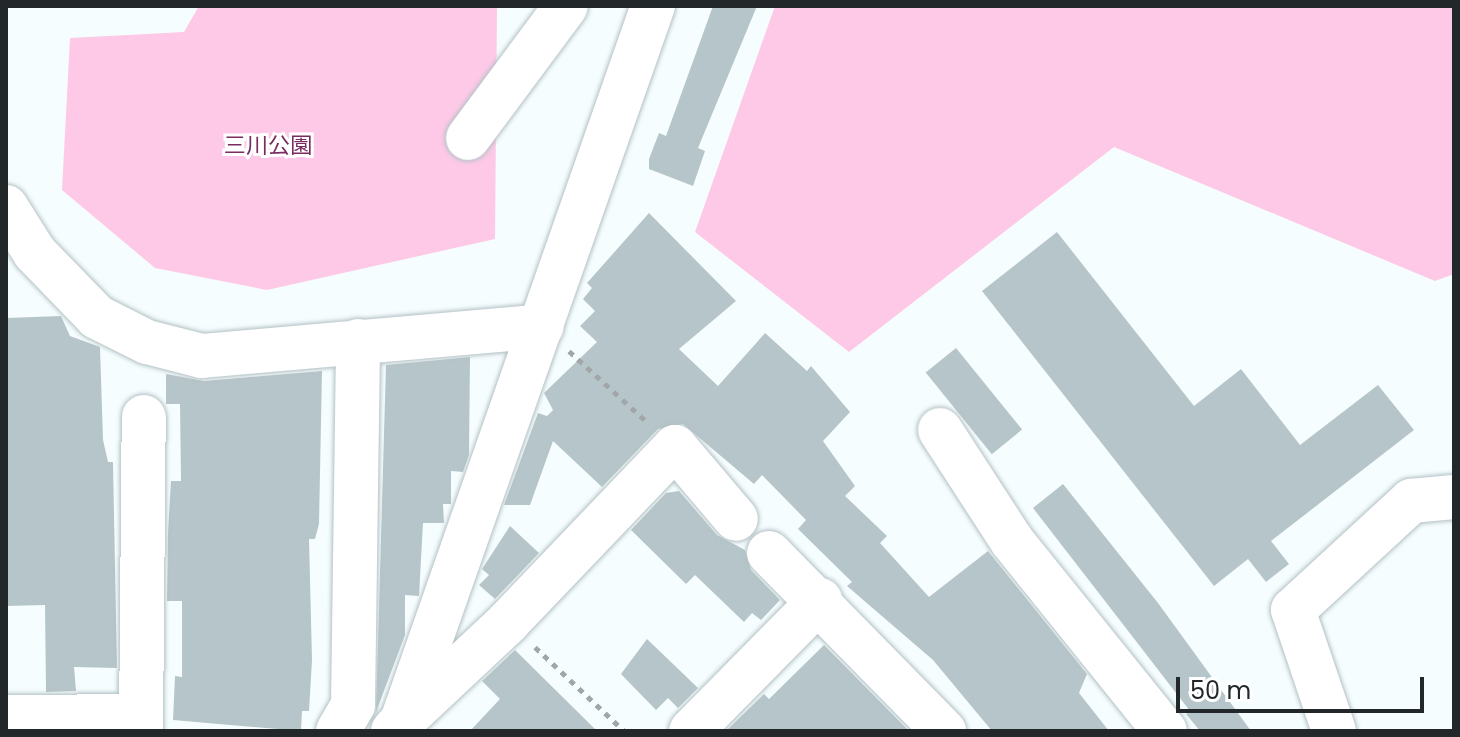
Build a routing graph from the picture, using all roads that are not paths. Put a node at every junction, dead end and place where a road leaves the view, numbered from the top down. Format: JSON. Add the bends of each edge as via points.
{"nodes":[{"id":1,"x":566,"y":6,"type":"edge"},
{"id":2,"x":653,"y":6,"type":"edge"},
{"id":3,"x":468,"y":138,"type":"dead end"},
{"id":4,"x":6,"y":207,"type":"edge"},
{"id":5,"x":542,"y":326,"type":"junction"},
{"id":6,"x":358,"y":341,"type":"junction"},
{"id":7,"x":144,"y":417,"type":"dead end"},
{"id":8,"x":940,"y":430,"type":"dead end"},
{"id":9,"x":1454,"y":497,"type":"edge"},
{"id":10,"x":736,"y":519,"type":"dead end"},
{"id":11,"x":769,"y":553,"type":"dead end"},
{"id":12,"x":820,"y":600,"type":"junction"},
{"id":13,"x":6,"y":717,"type":"edge"},
{"id":14,"x":141,"y":723,"type":"edge"},
{"id":15,"x":398,"y":726,"type":"edge"},
{"id":16,"x":338,"y":731,"type":"edge"},
{"id":17,"x":691,"y":731,"type":"edge"},
{"id":18,"x":944,"y":731,"type":"edge"},
{"id":19,"x":1165,"y":731,"type":"edge"},
{"id":20,"x":1334,"y":731,"type":"edge"}],
"edges":[{"from":1,"to":3,"type":"street"},
{"from":2,"to":5,"type":"street"},
{"from":4,"to":6,"type":"street","via":[[62,284],[97,317],[147,342],[202,356]]},
{"from":5,"to":6,"type":"street"},
{"from":5,"to":15,"type":"street"},
{"from":6,"to":16,"type":"street","via":[[353,705]]},
{"from":7,"to":14,"type":"street"},
{"from":8,"to":19,"type":"street","via":[[1012,541]]},
{"from":9,"to":20,"type":"street","via":[[1411,501],[1293,610]]},
{"from":10,"to":15,"type":"street","via":[[675,447],[508,622]]},
{"from":11,"to":12,"type":"street"},
{"from":12,"to":17,"type":"street"},
{"from":12,"to":18,"type":"street"},
{"from":13,"to":14,"type":"street"}]}
